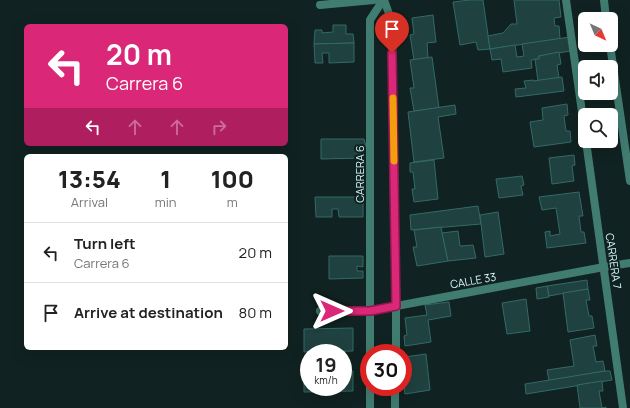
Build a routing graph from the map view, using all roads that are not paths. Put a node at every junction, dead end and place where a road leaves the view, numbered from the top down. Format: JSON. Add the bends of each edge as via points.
{"nodes":[{"id":1,"x":374,"y":0,"type":"edge"},
{"id":2,"x":384,"y":0,"type":"edge"},
{"id":3,"x":566,"y":0,"type":"edge"},
{"id":4,"x":604,"y":0,"type":"edge"},
{"id":5,"x":320,"y":5,"type":"dead end"},
{"id":6,"x":605,"y":12,"type":"edge"},
{"id":7,"x":611,"y":52,"type":"edge"},
{"id":8,"x":581,"y":108,"type":"edge"},
{"id":9,"x":587,"y":148,"type":"edge"},
{"id":10,"x":630,"y":181,"type":"edge"},
{"id":11,"x":630,"y":263,"type":"edge"},
{"id":12,"x":604,"y":267,"type":"junction"},
{"id":13,"x":396,"y":306,"type":"junction"},
{"id":14,"x":320,"y":311,"type":"dead end"},
{"id":15,"x":370,"y":311,"type":"junction"},
{"id":16,"x":370,"y":344,"type":"edge"},
{"id":17,"x":396,"y":344,"type":"edge"},
{"id":18,"x":370,"y":396,"type":"edge"},
{"id":19,"x":395,"y":396,"type":"edge"},
{"id":20,"x":370,"y":408,"type":"edge"},
{"id":21,"x":395,"y":408,"type":"edge"},
{"id":22,"x":624,"y":408,"type":"edge"}],
"edges":[{"from":1,"to":5,"type":"street"},
{"from":2,"to":13,"type":"street","name":"CARRERA 6","via":[[392,22]]},
{"from":2,"to":15,"type":"street","name":"CARRERA 6","via":[[370,20]]},
{"from":3,"to":8,"type":"street"},
{"from":4,"to":6,"type":"street"},
{"from":7,"to":10,"type":"street"},
{"from":9,"to":12,"type":"street","name":"CARRERA 7"},
{"from":11,"to":12,"type":"street","name":"CALLE 33"},
{"from":12,"to":13,"type":"street","name":"CALLE 33"},
{"from":12,"to":22,"type":"street","name":"CARRERA 7"},
{"from":13,"to":15,"type":"street","name":"CALLE 33"},
{"from":13,"to":17,"type":"street","name":"CARRERA 6"},
{"from":14,"to":15,"type":"street","name":"CALLE 33"},
{"from":15,"to":16,"type":"street","name":"CARRERA 6"},
{"from":18,"to":20,"type":"street"},
{"from":19,"to":21,"type":"street"}]}
